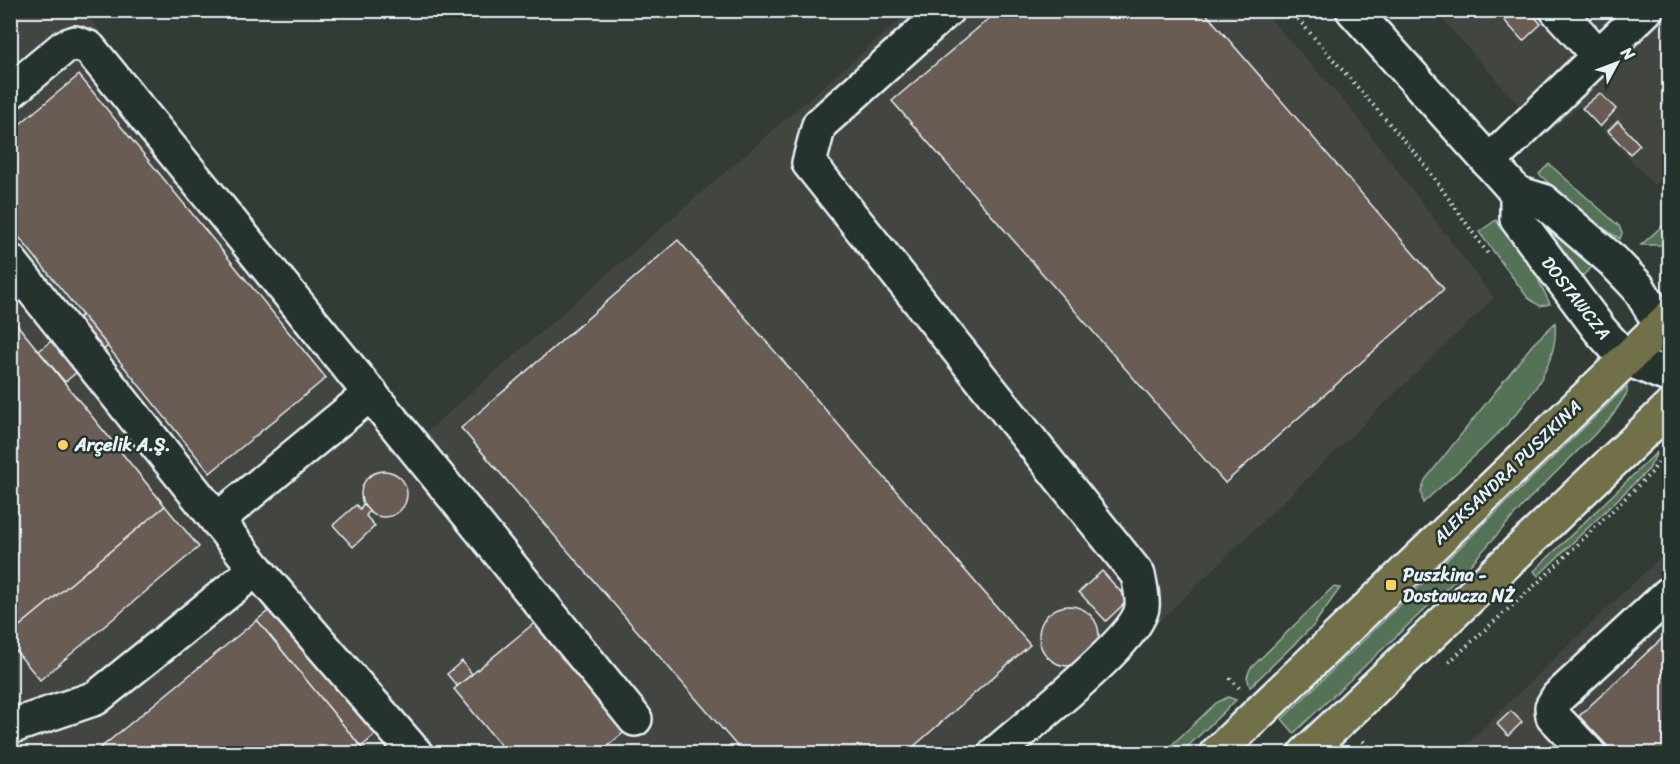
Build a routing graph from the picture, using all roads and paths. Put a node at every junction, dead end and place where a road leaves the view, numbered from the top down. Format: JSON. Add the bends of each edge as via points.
{"nodes":[{"id":1,"x":946,"y":10,"type":"edge"},
{"id":2,"x":1290,"y":10,"type":"edge"},
{"id":3,"x":1353,"y":10,"type":"edge"},
{"id":4,"x":1557,"y":10,"type":"edge"},
{"id":5,"x":1646,"y":10,"type":"edge"},
{"id":6,"x":1599,"y":56,"type":"junction"},
{"id":7,"x":10,"y":92,"type":"edge"},
{"id":8,"x":1489,"y":162,"type":"junction"},
{"id":9,"x":1517,"y":193,"type":"junction"},
{"id":10,"x":1488,"y":254,"type":"dead end"},
{"id":11,"x":10,"y":261,"type":"edge"},
{"id":12,"x":1667,"y":327,"type":"edge"},
{"id":13,"x":1625,"y":358,"type":"junction"},
{"id":14,"x":1670,"y":376,"type":"edge"},
{"id":15,"x":371,"y":393,"type":"junction"},
{"id":16,"x":1670,"y":407,"type":"edge"},
{"id":17,"x":1663,"y":451,"type":"dead end"},
{"id":18,"x":217,"y":520,"type":"junction"},
{"id":19,"x":256,"y":570,"type":"junction"},
{"id":20,"x":1670,"y":593,"type":"edge"},
{"id":21,"x":1441,"y":668,"type":"dead end"},
{"id":22,"x":636,"y":719,"type":"dead end"},
{"id":23,"x":10,"y":727,"type":"edge"},
{"id":24,"x":1370,"y":733,"type":"dead end"},
{"id":25,"x":1362,"y":740,"type":"junction"},
{"id":26,"x":1356,"y":747,"type":"dead end"},
{"id":27,"x":416,"y":753,"type":"edge"},
{"id":28,"x":995,"y":753,"type":"edge"},
{"id":29,"x":1216,"y":753,"type":"edge"},
{"id":30,"x":1305,"y":753,"type":"edge"},
{"id":31,"x":1376,"y":753,"type":"edge"},
{"id":32,"x":1588,"y":753,"type":"edge"}],
"edges":[{"from":1,"to":28,"type":"street","via":[[819,125],[809,163],[1138,574],[1142,593],[1142,608],[1123,641]]},
{"from":2,"to":10,"type":"path","via":[[1422,161]]},
{"from":3,"to":8,"type":"street"},
{"from":4,"to":6,"type":"street"},
{"from":5,"to":6,"type":"street"},
{"from":6,"to":8,"type":"street"},
{"from":7,"to":15,"type":"street","via":[[64,47],[75,43],[89,48]]},
{"from":8,"to":9,"type":"street"},
{"from":9,"to":12,"type":"street","via":[[1543,201],[1612,260]]},
{"from":9,"to":13,"type":"street","name":"DOSTAWCZA","via":[[1517,219],[1572,297]]},
{"from":11,"to":18,"type":"street"},
{"from":12,"to":13,"type":"main road","name":"ALEKSANDRA PUSZKINA"},
{"from":13,"to":14,"type":"street","name":"DOSTAWCZA"},
{"from":13,"to":29,"type":"main road","name":"ALEKSANDRA PUSZKINA"},
{"from":15,"to":18,"type":"street"},
{"from":15,"to":22,"type":"street"},
{"from":16,"to":30,"type":"main road"},
{"from":17,"to":21,"type":"path","via":[[1653,472],[1503,615]]},
{"from":18,"to":19,"type":"street"},
{"from":19,"to":23,"type":"street","via":[[96,699]]},
{"from":19,"to":27,"type":"street"},
{"from":20,"to":32,"type":"street","via":[[1558,697],[1552,707],[1553,716]]},
{"from":24,"to":25,"type":"path"},
{"from":25,"to":26,"type":"path"},
{"from":25,"to":31,"type":"path"}]}
